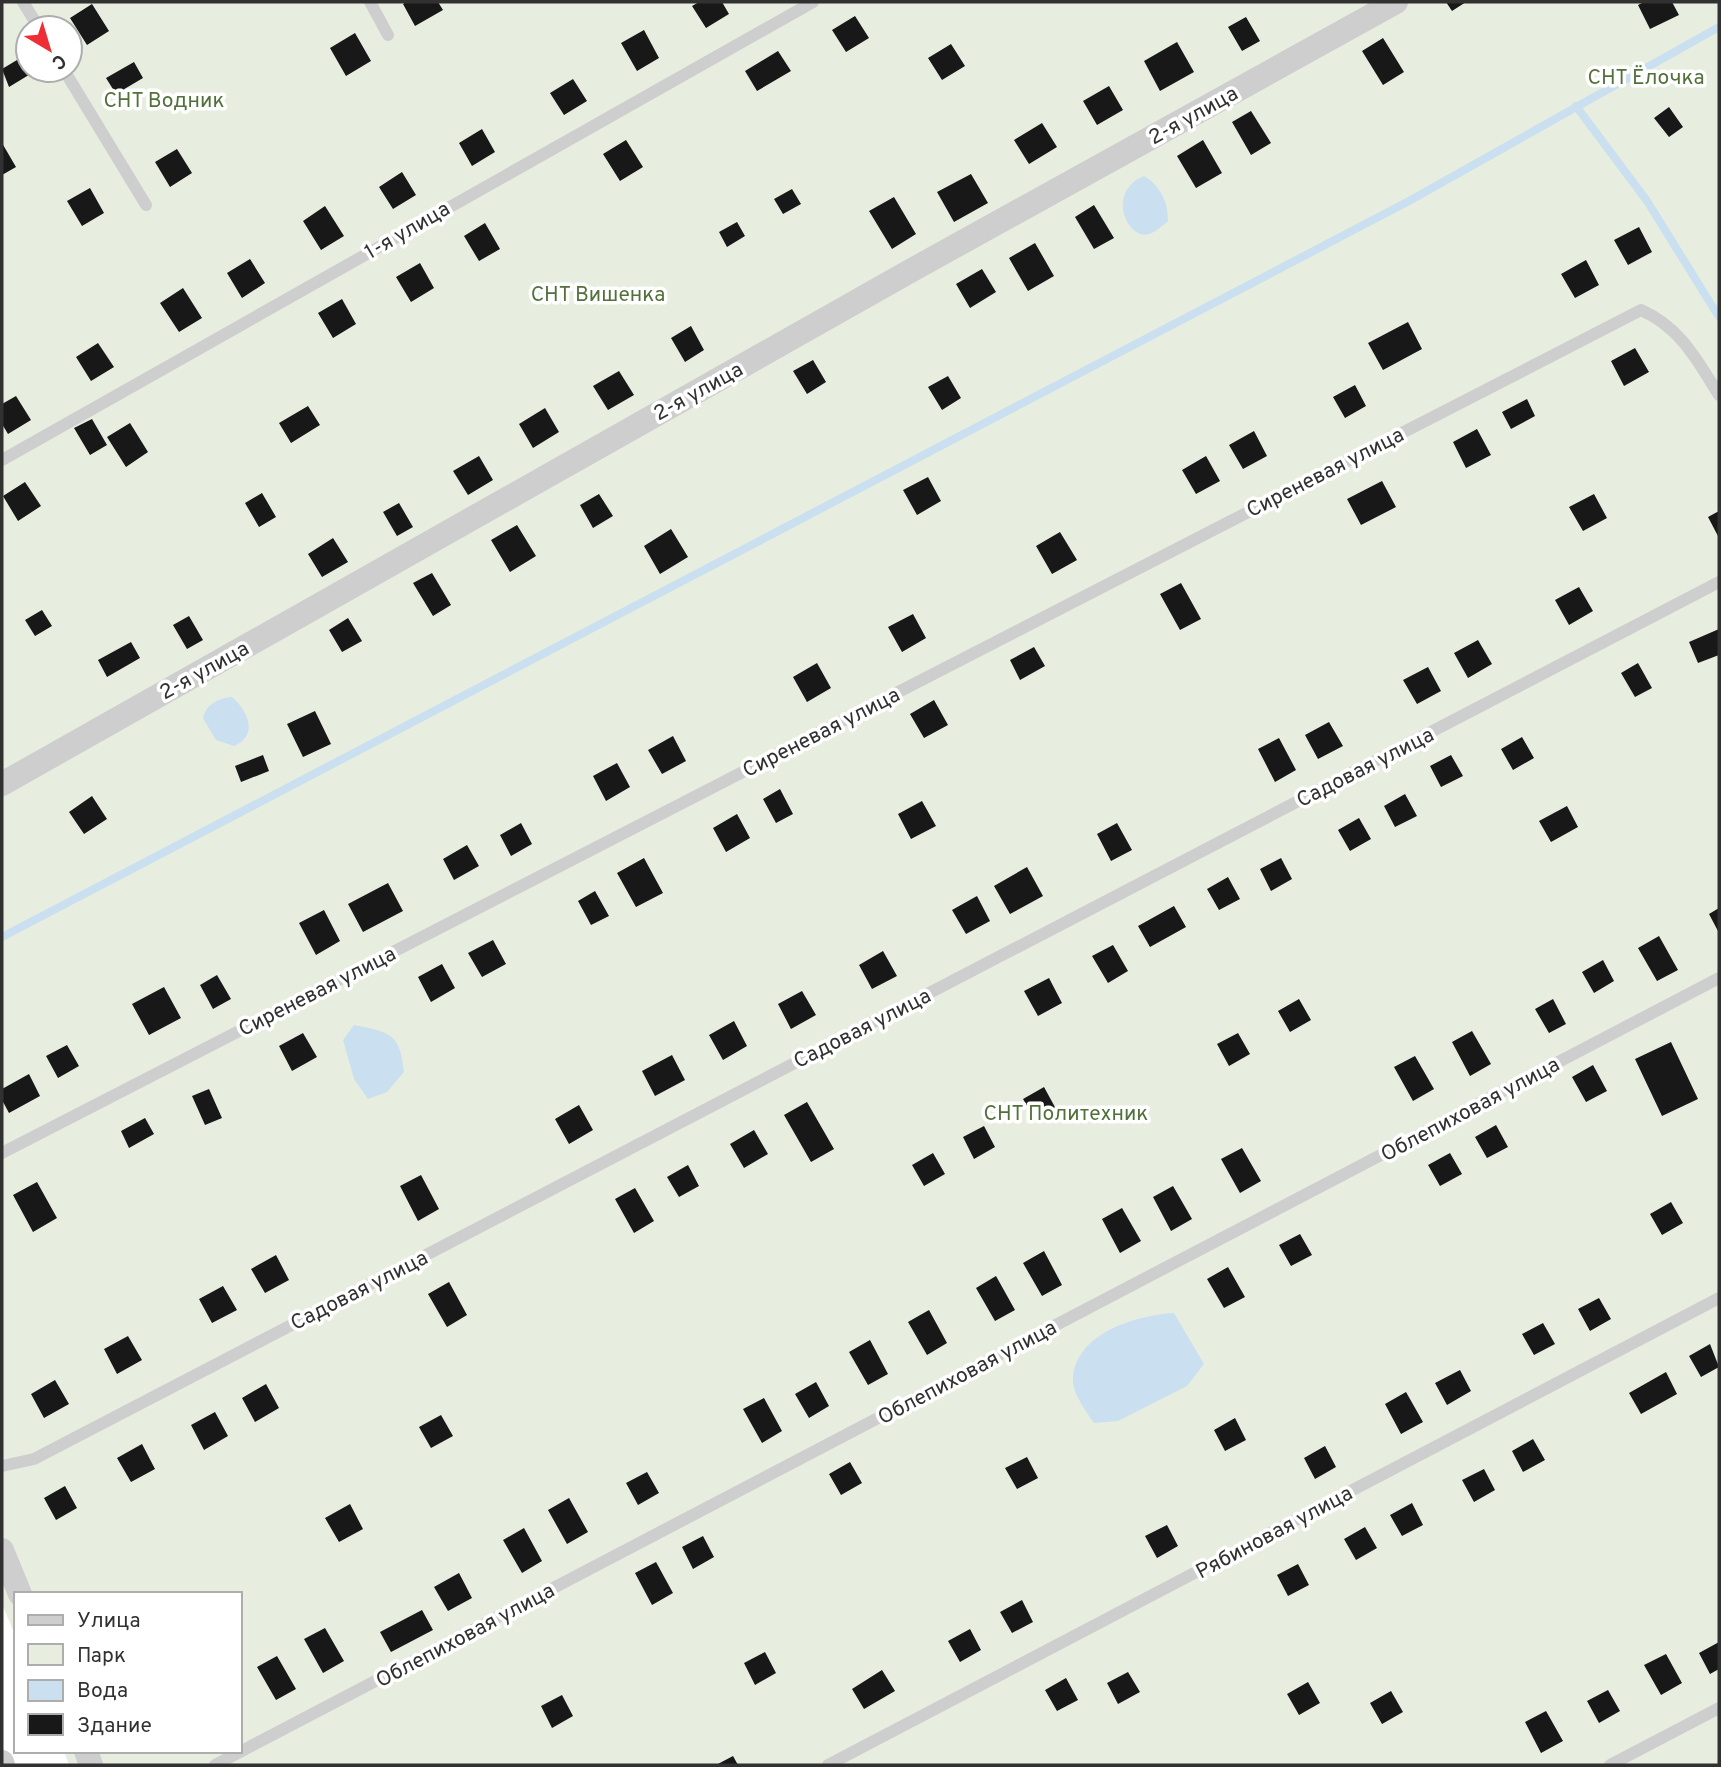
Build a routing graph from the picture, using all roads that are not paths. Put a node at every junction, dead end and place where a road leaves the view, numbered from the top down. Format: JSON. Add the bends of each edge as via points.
{"nodes":[{"id":1,"x":370,"y":2,"type":"edge"},
{"id":2,"x":813,"y":2,"type":"edge"},
{"id":3,"x":1396,"y":2,"type":"edge"},
{"id":4,"x":387,"y":35,"type":"dead end"},
{"id":5,"x":73,"y":84,"type":"edge"},
{"id":6,"x":146,"y":205,"type":"dead end"},
{"id":7,"x":1719,"y":395,"type":"edge"},
{"id":8,"x":2,"y":460,"type":"edge"},
{"id":9,"x":1719,"y":582,"type":"edge"},
{"id":10,"x":2,"y":784,"type":"edge"},
{"id":11,"x":1719,"y":978,"type":"edge"},
{"id":12,"x":2,"y":1153,"type":"edge"},
{"id":13,"x":1719,"y":1298,"type":"edge"},
{"id":14,"x":2,"y":1466,"type":"edge"},
{"id":15,"x":2,"y":1550,"type":"edge"},
{"id":16,"x":19,"y":1592,"type":"edge"},
{"id":17,"x":1719,"y":1708,"type":"edge"},
{"id":18,"x":242,"y":1751,"type":"edge"},
{"id":19,"x":238,"y":1753,"type":"edge"},
{"id":20,"x":215,"y":1765,"type":"edge"},
{"id":21,"x":828,"y":1765,"type":"edge"},
{"id":22,"x":1610,"y":1765,"type":"edge"}],
"edges":[{"from":1,"to":4,"type":"lane"},
{"from":2,"to":8,"type":"lane","name":"1-я улица"},
{"from":3,"to":10,"type":"street","name":"2-я улица"},
{"from":5,"to":6,"type":"lane"},
{"from":7,"to":12,"type":"lane","name":"Сиреневая улица","via":[[1681,335],[1641,310]]},
{"from":9,"to":14,"type":"lane","name":"Садовая улица","via":[[46,1452]]},
{"from":11,"to":18,"type":"lane","name":"Облепиховая улица"},
{"from":13,"to":21,"type":"lane","name":"Рябиновая улица"},
{"from":15,"to":16,"type":"street"},
{"from":17,"to":22,"type":"lane"},
{"from":19,"to":20,"type":"lane","name":"Облепиховая улица"}]}
